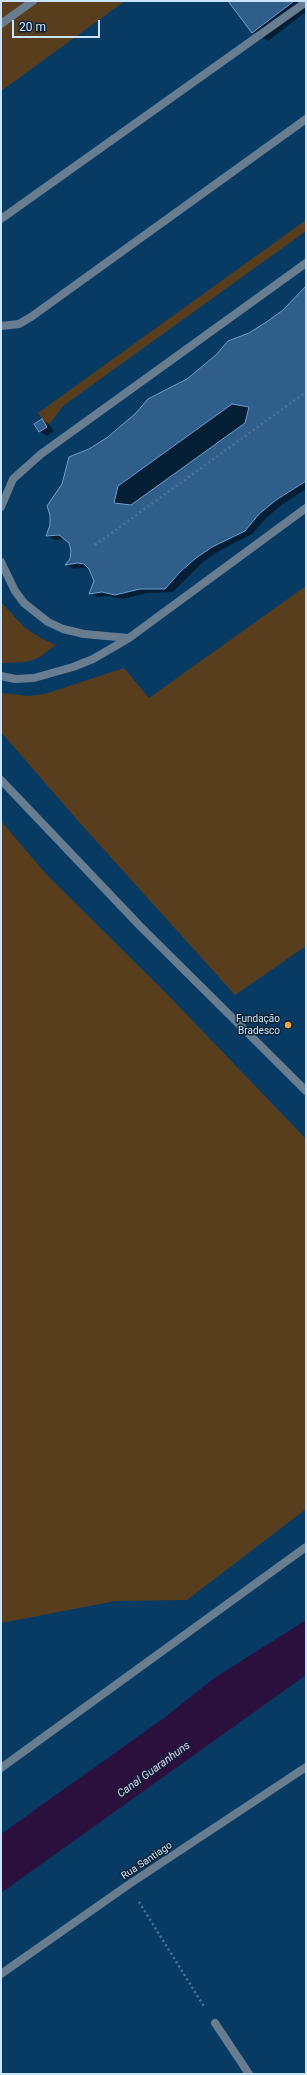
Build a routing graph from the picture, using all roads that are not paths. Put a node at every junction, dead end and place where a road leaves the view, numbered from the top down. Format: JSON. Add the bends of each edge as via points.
{"nodes":[{"id":1,"x":33,"y":1,"type":"edge"},
{"id":2,"x":306,"y":2,"type":"edge"},
{"id":3,"x":1,"y":24,"type":"edge"},
{"id":4,"x":306,"y":119,"type":"edge"},
{"id":5,"x":1,"y":219,"type":"edge"},
{"id":6,"x":306,"y":263,"type":"edge"},
{"id":7,"x":1,"y":326,"type":"edge"},
{"id":8,"x":1,"y":507,"type":"edge"},
{"id":9,"x":306,"y":508,"type":"edge"},
{"id":10,"x":1,"y":562,"type":"edge"},
{"id":11,"x":129,"y":638,"type":"junction"},
{"id":12,"x":1,"y":676,"type":"edge"},
{"id":13,"x":1,"y":780,"type":"edge"},
{"id":14,"x":306,"y":1091,"type":"edge"},
{"id":15,"x":306,"y":1547,"type":"edge"},
{"id":16,"x":306,"y":1767,"type":"edge"},
{"id":17,"x":1,"y":1768,"type":"edge"},
{"id":18,"x":1,"y":1974,"type":"edge"},
{"id":19,"x":215,"y":2024,"type":"road end"},
{"id":20,"x":249,"y":2074,"type":"edge"}],
"edges":[{"from":1,"to":3,"type":"street"},
{"from":2,"to":5,"type":"street"},
{"from":4,"to":7,"type":"street","via":[[31,317],[20,324]]},
{"from":6,"to":8,"type":"street","via":[[41,454],[14,479]]},
{"from":9,"to":11,"type":"street"},
{"from":10,"to":11,"type":"street","via":[[7,578],[20,597],[48,622],[84,634]]},
{"from":11,"to":12,"type":"street","via":[[93,659],[53,673],[34,678]]},
{"from":13,"to":14,"type":"street","via":[[135,920]]},
{"from":15,"to":17,"type":"street"},
{"from":16,"to":18,"type":"street","name":"Rua Santiago","via":[[128,1885]]},
{"from":19,"to":20,"type":"street"}]}
